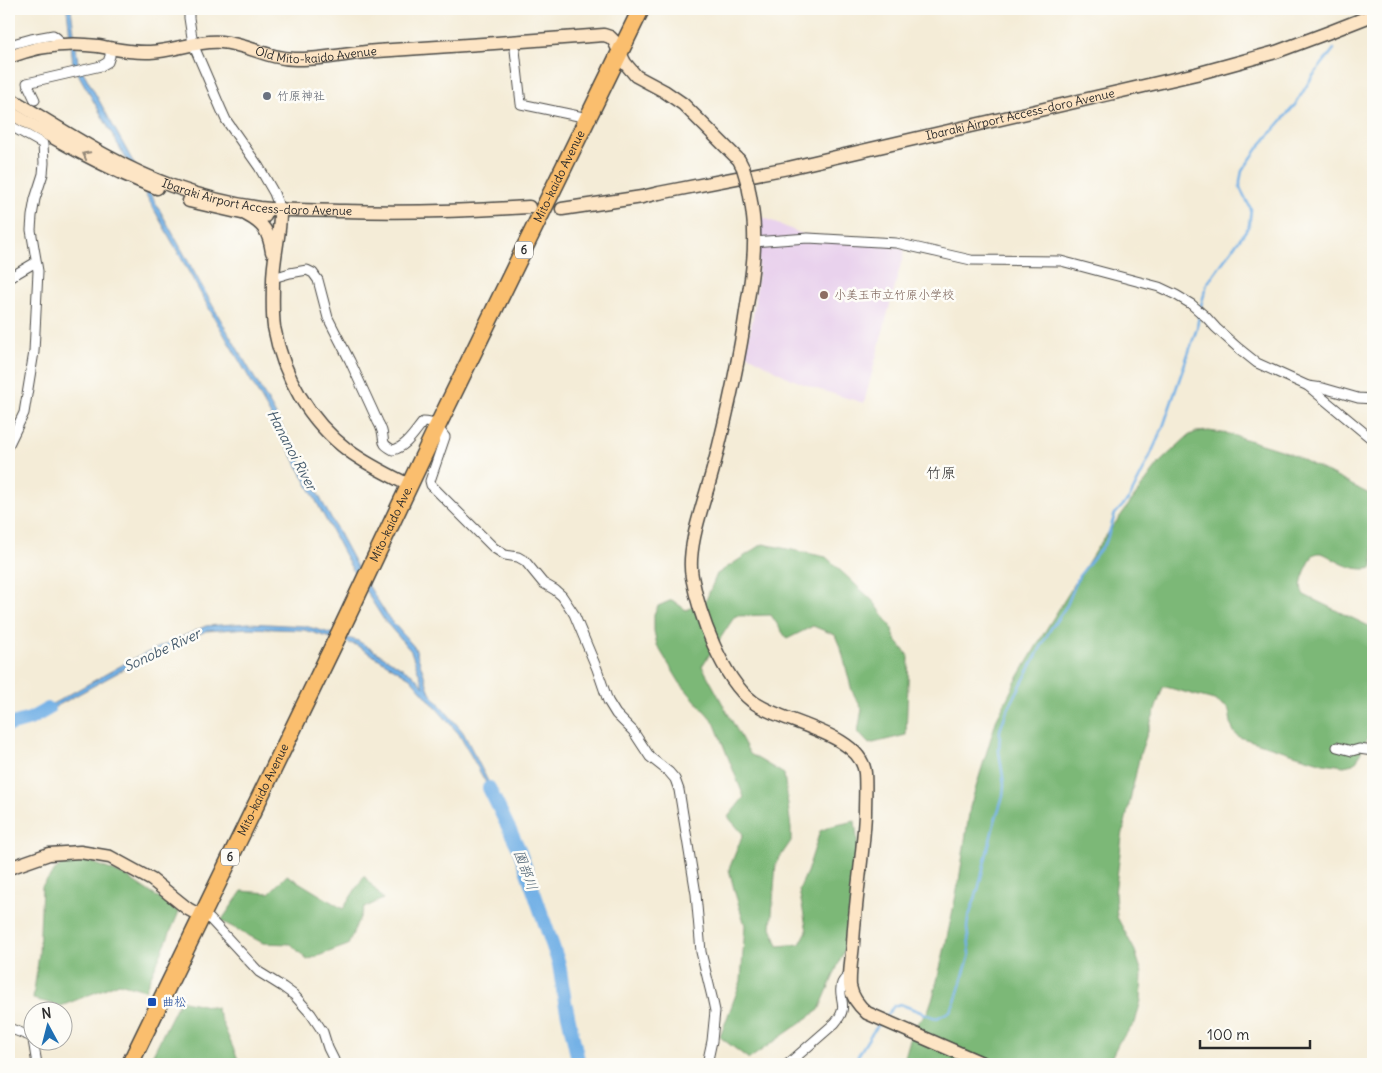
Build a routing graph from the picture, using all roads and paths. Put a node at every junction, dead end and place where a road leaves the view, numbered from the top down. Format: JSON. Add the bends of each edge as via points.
{"nodes":[{"id":1,"x":189,"y":9,"type":"edge"},
{"id":2,"x":641,"y":9,"type":"edge"},
{"id":3,"x":1373,"y":15,"type":"edge"},
{"id":4,"x":514,"y":42,"type":"junction"},
{"id":5,"x":193,"y":44,"type":"junction"},
{"id":6,"x":9,"y":45,"type":"edge"},
{"id":7,"x":70,"y":45,"type":"junction"},
{"id":8,"x":110,"y":48,"type":"junction"},
{"id":9,"x":619,"y":52,"type":"junction"},
{"id":10,"x":9,"y":57,"type":"edge"},
{"id":11,"x":9,"y":98,"type":"edge"},
{"id":12,"x":35,"y":100,"type":"dead end"},
{"id":13,"x":9,"y":112,"type":"edge"},
{"id":14,"x":588,"y":118,"type":"junction"},
{"id":15,"x":9,"y":125,"type":"edge"},
{"id":16,"x":562,"y":206,"type":"dead end"},
{"id":17,"x":528,"y":209,"type":"dead end"},
{"id":18,"x":280,"y":213,"type":"junction"},
{"id":19,"x":246,"y":214,"type":"junction"},
{"id":20,"x":754,"y":242,"type":"junction"},
{"id":21,"x":36,"y":262,"type":"junction"},
{"id":22,"x":274,"y":264,"type":"junction"},
{"id":23,"x":9,"y":278,"type":"edge"},
{"id":24,"x":273,"y":278,"type":"junction"},
{"id":25,"x":1308,"y":386,"type":"junction"},
{"id":26,"x":1373,"y":399,"type":"edge"},
{"id":27,"x":437,"y":427,"type":"junction"},
{"id":28,"x":1373,"y":440,"type":"edge"},
{"id":29,"x":9,"y":444,"type":"edge"},
{"id":30,"x":409,"y":485,"type":"junction"},
{"id":31,"x":331,"y":649,"type":"joint"},
{"id":32,"x":1337,"y":747,"type":"dead end"},
{"id":33,"x":1373,"y":751,"type":"edge"},
{"id":34,"x":9,"y":868,"type":"edge"},
{"id":35,"x":201,"y":916,"type":"junction"},
{"id":36,"x":851,"y":974,"type":"junction"},
{"id":37,"x":9,"y":1028,"type":"edge"},
{"id":38,"x":22,"y":1033,"type":"edge"},
{"id":39,"x":35,"y":1050,"type":"edge"},
{"id":40,"x":37,"y":1064,"type":"edge"},
{"id":41,"x":130,"y":1064,"type":"edge"},
{"id":42,"x":335,"y":1064,"type":"edge"},
{"id":43,"x":707,"y":1064,"type":"edge"},
{"id":44,"x":788,"y":1064,"type":"edge"},
{"id":45,"x":984,"y":1064,"type":"edge"}],
"edges":[{"from":1,"to":5,"type":"street"},
{"from":2,"to":9,"type":"highway","name":"Mito-kaido Avenue","number":"6"},
{"from":3,"to":16,"type":"main road","name":"Ibaraki Airport Access-doro Avenue","via":[[1276,52],[1196,74],[797,166],[633,198]]},
{"from":4,"to":5,"type":"main road","name":"Old Mito-kaido Avenue","via":[[294,59],[222,42]]},
{"from":4,"to":9,"type":"main road","name":"Old Mito-kaido Avenue","via":[[604,35],[610,37]]},
{"from":4,"to":14,"type":"street","via":[[521,104]]},
{"from":5,"to":8,"type":"main road","name":"Old Mito-kaido Avenue","via":[[149,52]]},
{"from":5,"to":18,"type":"street","via":[[226,120],[259,167],[278,202]]},
{"from":6,"to":7,"type":"street","via":[[53,36]]},
{"from":7,"to":8,"type":"main road","name":"Old Mito-kaido Avenue"},
{"from":7,"to":10,"type":"main road","name":"Old Mito-kaido Avenue","via":[[24,51]]},
{"from":8,"to":12,"type":"street","via":[[108,62],[102,66],[27,84]]},
{"from":9,"to":14,"type":"highway","name":"Mito-kaido Avenue","number":"6"},
{"from":9,"to":20,"type":"main road","bridge":true,"via":[[636,76],[683,104],[739,160],[748,185]]},
{"from":11,"to":18,"type":"main road","name":"Ibaraki Airport Access-doro Avenue","via":[[123,164],[156,179],[194,193]]},
{"from":19,"to":13,"type":"main road","name":"Ibaraki Airport Access-doro Avenue","one_way":true,"via":[[194,202],[130,178]]},
{"from":14,"to":27,"type":"highway","name":"Mito-kaido Avenue","number":"6"},
{"from":15,"to":21,"type":"street","via":[[43,144],[43,174],[35,199],[31,230]]},
{"from":17,"to":18,"type":"main road","name":"Ibaraki Airport Access-doro Avenue","via":[[430,219]]},
{"from":18,"to":19,"type":"main road","name":"Ibaraki Airport Access-doro Avenue"},
{"from":18,"to":22,"type":"main road"},
{"from":19,"to":22,"type":"main road","via":[[266,230]]},
{"from":20,"to":25,"type":"street","via":[[808,238],[896,243],[971,260],[1061,261],[1176,295],[1191,304],[1257,363]]},
{"from":20,"to":36,"type":"main road","via":[[743,335],[731,399],[692,545],[692,576],[710,638],[739,688],[766,710],[836,738],[860,759],[865,770],[863,846]]},
{"from":21,"to":23,"type":"street"},
{"from":21,"to":29,"type":"street","via":[[34,352],[24,413]]},
{"from":22,"to":24,"type":"main road"},
{"from":24,"to":27,"type":"street","via":[[307,270],[318,280],[328,318],[378,422],[386,446],[393,450],[399,448],[423,422]]},
{"from":24,"to":30,"type":"main road","via":[[274,325],[279,348],[284,367],[303,403],[349,451]]},
{"from":25,"to":26,"type":"street"},
{"from":25,"to":28,"type":"street"},
{"from":27,"to":30,"type":"highway","name":"Mito-kaido Ave.","number":"6"},
{"from":27,"to":43,"type":"street","via":[[445,438],[431,485],[494,548],[525,561],[543,583],[562,596],[574,614],[616,714],[650,756],[675,779],[696,894],[701,952],[714,1011]]},
{"from":30,"to":31,"type":"highway","name":"Mito-kaido Ave.","number":"6"},
{"from":31,"to":35,"type":"highway","name":"Mito-kaido Avenue","number":"6"},
{"from":32,"to":33,"type":"street"},
{"from":34,"to":35,"type":"main road","via":[[49,854],[80,852],[110,857],[152,880]]},
{"from":35,"to":41,"type":"highway","name":"Mito-kaido Avenue","number":"6"},
{"from":35,"to":42,"type":"street","via":[[210,919],[259,972],[294,995],[323,1032]]},
{"from":36,"to":44,"type":"street","via":[[841,988],[841,1016]]},
{"from":36,"to":45,"type":"main road","via":[[854,998],[866,1013]]},
{"from":37,"to":38,"type":"street"},
{"from":39,"to":40,"type":"street"}]}
